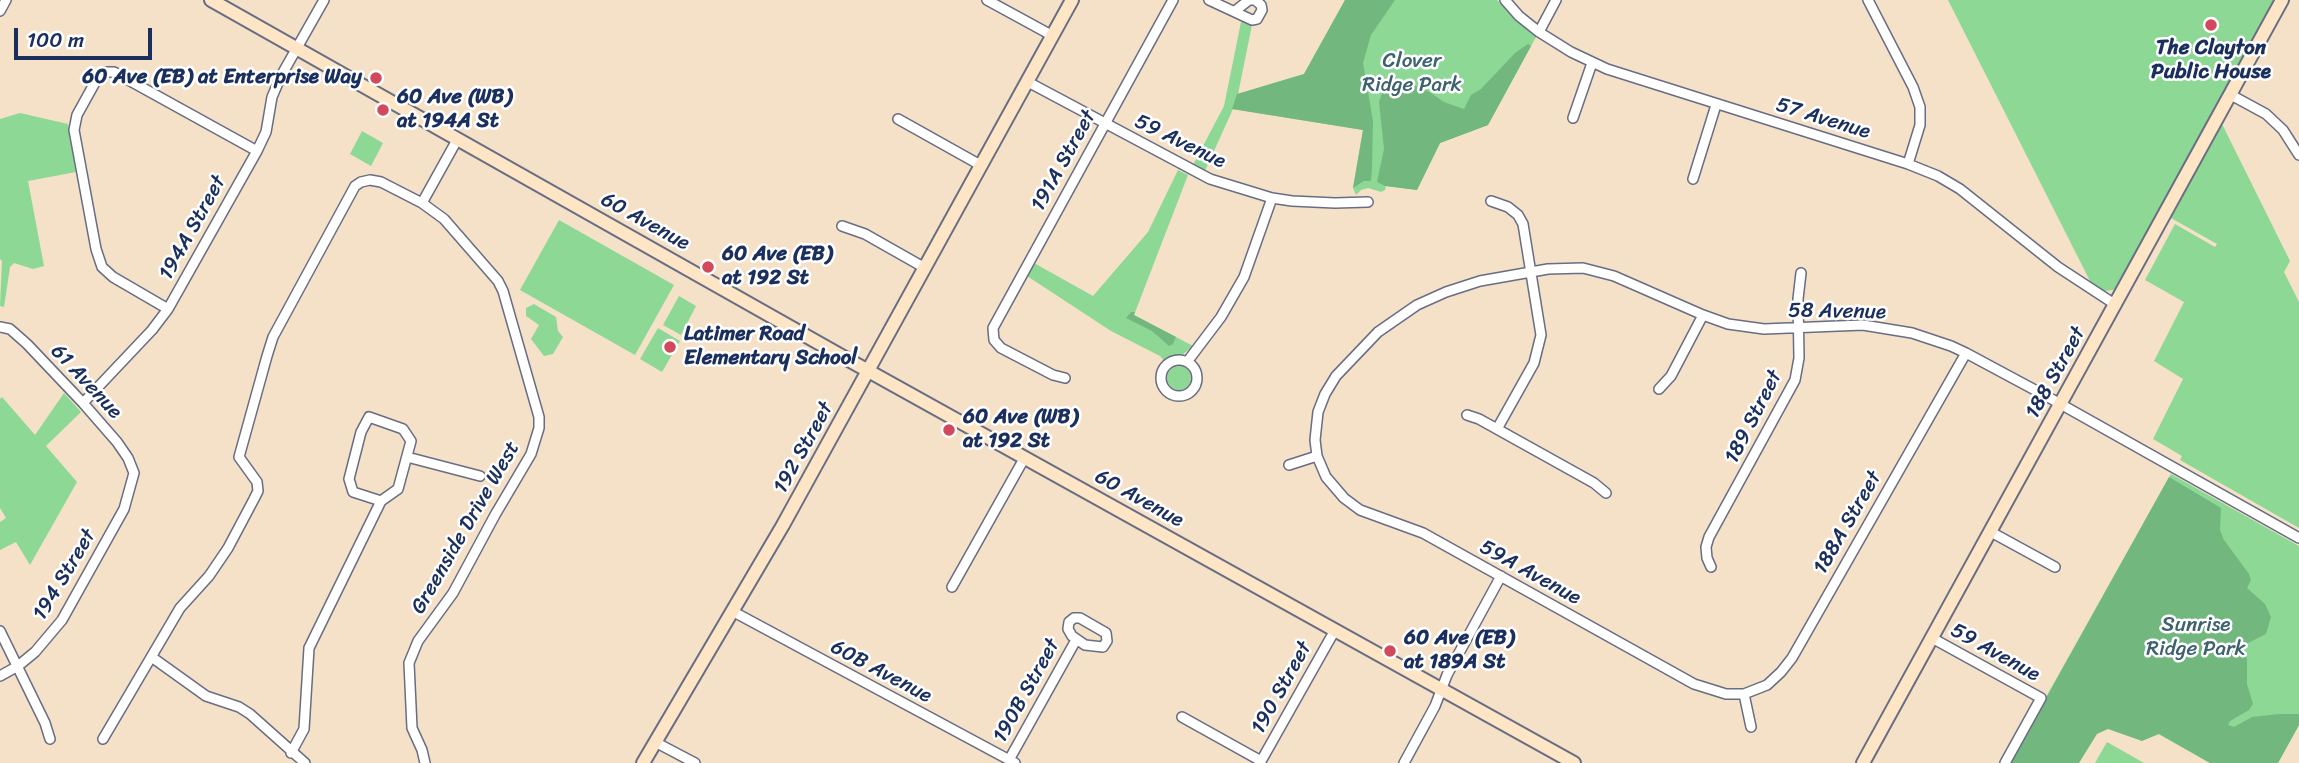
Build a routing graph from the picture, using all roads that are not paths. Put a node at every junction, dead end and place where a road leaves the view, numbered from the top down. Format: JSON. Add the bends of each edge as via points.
{"nodes":[{"id":1,"x":6,"y":0,"type":"edge"},
{"id":2,"x":211,"y":0,"type":"edge"},
{"id":3,"x":324,"y":0,"type":"edge"},
{"id":4,"x":987,"y":0,"type":"edge"},
{"id":5,"x":1072,"y":0,"type":"edge"},
{"id":6,"x":1173,"y":0,"type":"edge"},
{"id":7,"x":1209,"y":0,"type":"edge"},
{"id":8,"x":1505,"y":0,"type":"edge"},
{"id":9,"x":1556,"y":0,"type":"edge"},
{"id":10,"x":1868,"y":0,"type":"edge"},
{"id":11,"x":2282,"y":0,"type":"edge"},
{"id":12,"x":0,"y":11,"type":"edge"},
{"id":13,"x":1235,"y":11,"type":"dead end"},
{"id":14,"x":1539,"y":32,"type":"junction"},
{"id":15,"x":1053,"y":36,"type":"junction"},
{"id":16,"x":296,"y":48,"type":"junction"},
{"id":17,"x":1592,"y":63,"type":"junction"},
{"id":18,"x":1028,"y":82,"type":"junction"},
{"id":19,"x":2231,"y":95,"type":"junction"},
{"id":20,"x":1716,"y":105,"type":"junction"},
{"id":21,"x":1573,"y":118,"type":"dead end"},
{"id":22,"x":898,"y":120,"type":"dead end"},
{"id":23,"x":1104,"y":124,"type":"junction"},
{"id":24,"x":457,"y":140,"type":"junction"},
{"id":25,"x":257,"y":151,"type":"junction"},
{"id":26,"x":2299,"y":155,"type":"edge"},
{"id":27,"x":1909,"y":164,"type":"junction"},
{"id":28,"x":982,"y":166,"type":"junction"},
{"id":29,"x":1693,"y":179,"type":"dead end"},
{"id":30,"x":1272,"y":198,"type":"junction"},
{"id":31,"x":1491,"y":201,"type":"dead end"},
{"id":32,"x":1368,"y":202,"type":"dead end"},
{"id":33,"x":422,"y":203,"type":"junction"},
{"id":34,"x":842,"y":226,"type":"dead end"},
{"id":35,"x":926,"y":268,"type":"junction"},
{"id":36,"x":1532,"y":271,"type":"junction"},
{"id":37,"x":1801,"y":274,"type":"dead end"},
{"id":38,"x":2116,"y":304,"type":"junction"},
{"id":39,"x":168,"y":309,"type":"junction"},
{"id":40,"x":1703,"y":315,"type":"junction"},
{"id":41,"x":1800,"y":326,"type":"junction"},
{"id":42,"x":0,"y":327,"type":"edge"},
{"id":43,"x":1965,"y":353,"type":"junction"},
{"id":44,"x":1188,"y":362,"type":"junction"},
{"id":45,"x":869,"y":371,"type":"junction"},
{"id":46,"x":1065,"y":378,"type":"dead end"},
{"id":47,"x":1659,"y":388,"type":"dead end"},
{"id":48,"x":83,"y":403,"type":"junction"},
{"id":49,"x":2061,"y":404,"type":"junction"},
{"id":50,"x":1467,"y":415,"type":"dead end"},
{"id":51,"x":1497,"y":429,"type":"junction"},
{"id":52,"x":1317,"y":456,"type":"junction"},
{"id":53,"x":407,"y":457,"type":"junction"},
{"id":54,"x":1025,"y":457,"type":"junction"},
{"id":55,"x":1289,"y":466,"type":"dead end"},
{"id":56,"x":134,"y":473,"type":"joint"},
{"id":57,"x":480,"y":476,"type":"dead end"},
{"id":58,"x":1606,"y":493,"type":"dead end"},
{"id":59,"x":381,"y":501,"type":"junction"},
{"id":60,"x":1990,"y":532,"type":"junction"},
{"id":61,"x":2299,"y":538,"type":"edge"},
{"id":62,"x":1711,"y":567,"type":"dead end"},
{"id":63,"x":2056,"y":567,"type":"dead end"},
{"id":64,"x":1501,"y":576,"type":"junction"},
{"id":65,"x":952,"y":587,"type":"dead end"},
{"id":66,"x":732,"y":611,"type":"junction"},
{"id":67,"x":1335,"y":630,"type":"junction"},
{"id":68,"x":0,"y":631,"type":"edge"},
{"id":69,"x":1932,"y":638,"type":"junction"},
{"id":70,"x":1076,"y":640,"type":"dead end"},
{"id":71,"x":153,"y":658,"type":"junction"},
{"id":72,"x":18,"y":666,"type":"junction"},
{"id":73,"x":0,"y":676,"type":"edge"},
{"id":74,"x":1441,"y":689,"type":"junction"},
{"id":75,"x":1744,"y":694,"type":"junction"},
{"id":76,"x":1182,"y":717,"type":"dead end"},
{"id":77,"x":1751,"y":727,"type":"dead end"},
{"id":78,"x":50,"y":739,"type":"dead end"},
{"id":79,"x":103,"y":739,"type":"dead end"},
{"id":80,"x":655,"y":742,"type":"junction"},
{"id":81,"x":291,"y":753,"type":"junction"},
{"id":82,"x":1012,"y":761,"type":"edge"},
{"id":83,"x":1261,"y":762,"type":"edge"},
{"id":84,"x":305,"y":763,"type":"edge"},
{"id":85,"x":425,"y":763,"type":"edge"},
{"id":86,"x":643,"y":763,"type":"edge"},
{"id":87,"x":695,"y":763,"type":"edge"},
{"id":88,"x":1404,"y":763,"type":"edge"},
{"id":89,"x":1574,"y":763,"type":"edge"},
{"id":90,"x":1864,"y":763,"type":"edge"},
{"id":91,"x":2005,"y":763,"type":"edge"}],
"edges":[{"from":1,"to":12,"type":"street"},
{"from":2,"to":16,"type":"street","name":"60 Avenue"},
{"from":3,"to":16,"type":"street","name":"194A Street"},
{"from":4,"to":15,"type":"street"},
{"from":5,"to":15,"type":"street","name":"192 Street"},
{"from":6,"to":23,"type":"street","name":"191A Street"},
{"from":7,"to":13,"type":"street"},
{"from":8,"to":14,"type":"street","name":"57 Avenue"},
{"from":9,"to":14,"type":"street"},
{"from":10,"to":27,"type":"street","via":[[1920,107]]},
{"from":11,"to":19,"type":"street","name":"188 Street"},
{"from":14,"to":17,"type":"street","name":"57 Avenue"},
{"from":15,"to":18,"type":"street","name":"192 Street"},
{"from":16,"to":24,"type":"street","name":"60 Avenue"},
{"from":16,"to":25,"type":"street","name":"194A Street","via":[[272,97],[266,132]]},
{"from":17,"to":20,"type":"street","name":"57 Avenue"},
{"from":17,"to":21,"type":"street"},
{"from":18,"to":23,"type":"street","name":"59 Avenue"},
{"from":18,"to":28,"type":"street","name":"192 Street"},
{"from":19,"to":26,"type":"street","via":[[2266,114]]},
{"from":19,"to":38,"type":"street","name":"188 Street"},
{"from":20,"to":27,"type":"street","name":"57 Avenue"},
{"from":20,"to":29,"type":"street"},
{"from":22,"to":28,"type":"street"},
{"from":23,"to":30,"type":"street","name":"59 Avenue","via":[[1210,179]]},
{"from":23,"to":46,"type":"street","name":"191A Street","via":[[993,328],[994,341],[1001,348]]},
{"from":24,"to":33,"type":"street"},
{"from":24,"to":45,"type":"street","name":"60 Avenue"},
{"from":25,"to":39,"type":"street","name":"194A Street"},
{"from":25,"to":39,"type":"street","via":[[114,72],[104,72],[92,87],[74,130],[102,267]]},
{"from":27,"to":38,"type":"street","name":"57 Avenue","via":[[1960,189],[2058,267]]},
{"from":28,"to":35,"type":"street","name":"192 Street"},
{"from":30,"to":32,"type":"street","name":"59 Avenue"},
{"from":30,"to":44,"type":"street","via":[[1244,277]]},
{"from":31,"to":36,"type":"street","via":[[1508,207],[1523,223]]},
{"from":33,"to":71,"type":"street","name":"Greenside Drive West","via":[[382,182],[361,181],[355,187],[267,356],[239,457],[257,482],[254,499],[228,548],[180,608]]},
{"from":33,"to":85,"type":"street","name":"Greenside Drive West","via":[[444,219],[498,281],[539,428],[531,454],[409,663],[412,728]]},
{"from":34,"to":35,"type":"street"},
{"from":35,"to":45,"type":"street","name":"192 Street"},
{"from":36,"to":40,"type":"street","name":"58 Avenue","via":[[1598,271]]},
{"from":36,"to":51,"type":"street","via":[[1540,345]]},
{"from":36,"to":52,"type":"street","name":"58 Avenue","via":[[1462,286],[1424,302],[1378,332],[1345,365],[1325,394],[1315,426]]},
{"from":37,"to":41,"type":"street","name":"189 Street"},
{"from":38,"to":49,"type":"street","name":"188 Street"},
{"from":39,"to":48,"type":"street","name":"194A Street"},
{"from":40,"to":41,"type":"street","name":"58 Avenue","via":[[1745,327]]},
{"from":40,"to":47,"type":"street","via":[[1671,376]]},
{"from":41,"to":43,"type":"street","name":"58 Avenue","via":[[1888,328]]},
{"from":41,"to":62,"type":"street","name":"189 Street","via":[[1795,380],[1709,537],[1706,547]]},
{"from":42,"to":48,"type":"street","name":"61 Avenue","via":[[10,329],[27,344]]},
{"from":43,"to":49,"type":"street","name":"58 Avenue"},
{"from":43,"to":75,"type":"street","name":"188A Street","via":[[1792,658],[1766,685]]},
{"from":44,"to":44,"type":"street","via":[[1174,360],[1165,367],[1162,384],[1170,393],[1187,393],[1195,384],[1196,374]]},
{"from":45,"to":54,"type":"street","name":"60 Avenue"},
{"from":45,"to":66,"type":"street","name":"192 Street"},
{"from":48,"to":56,"type":"street","name":"61 Avenue","via":[[117,442]]},
{"from":49,"to":60,"type":"street","name":"188 Street"},
{"from":49,"to":61,"type":"street","name":"58 Avenue"},
{"from":50,"to":51,"type":"street"},
{"from":51,"to":58,"type":"street"},
{"from":52,"to":55,"type":"street"},
{"from":52,"to":64,"type":"street","name":"59A Avenue","via":[[1326,477],[1350,503],[1423,533]]},
{"from":53,"to":57,"type":"street"},
{"from":53,"to":59,"type":"street","via":[[398,489]]},
{"from":53,"to":59,"type":"street","via":[[411,441],[403,429],[369,417],[349,479],[353,492]]},
{"from":54,"to":65,"type":"street"},
{"from":54,"to":67,"type":"street","name":"60 Avenue"},
{"from":56,"to":72,"type":"street","name":"194 Street","via":[[124,509],[62,620]]},
{"from":59,"to":81,"type":"street","via":[[309,648],[304,729]]},
{"from":60,"to":63,"type":"street"},
{"from":60,"to":69,"type":"street","name":"188 Street"},
{"from":64,"to":74,"type":"street"},
{"from":64,"to":75,"type":"street","name":"59A Avenue","via":[[1694,684],[1726,694]]},
{"from":66,"to":80,"type":"street","name":"192 Street"},
{"from":66,"to":82,"type":"street","name":"60B Avenue"},
{"from":67,"to":74,"type":"street","name":"60 Avenue"},
{"from":67,"to":83,"type":"street","name":"190 Street"},
{"from":68,"to":72,"type":"street"},
{"from":69,"to":90,"type":"street","name":"188 Street"},
{"from":69,"to":91,"type":"street","name":"59 Avenue","via":[[2041,698]]},
{"from":70,"to":82,"type":"street","name":"190B Street"},
{"from":71,"to":79,"type":"street"},
{"from":71,"to":81,"type":"street","via":[[206,696],[250,714]]},
{"from":72,"to":73,"type":"street","name":"194 Street"},
{"from":72,"to":78,"type":"street"},
{"from":74,"to":88,"type":"street"},
{"from":74,"to":89,"type":"street","name":"60 Avenue"},
{"from":75,"to":77,"type":"street"},
{"from":76,"to":83,"type":"street"},
{"from":80,"to":86,"type":"street","name":"192 Street"},
{"from":80,"to":87,"type":"street"},
{"from":81,"to":84,"type":"street"}]}
